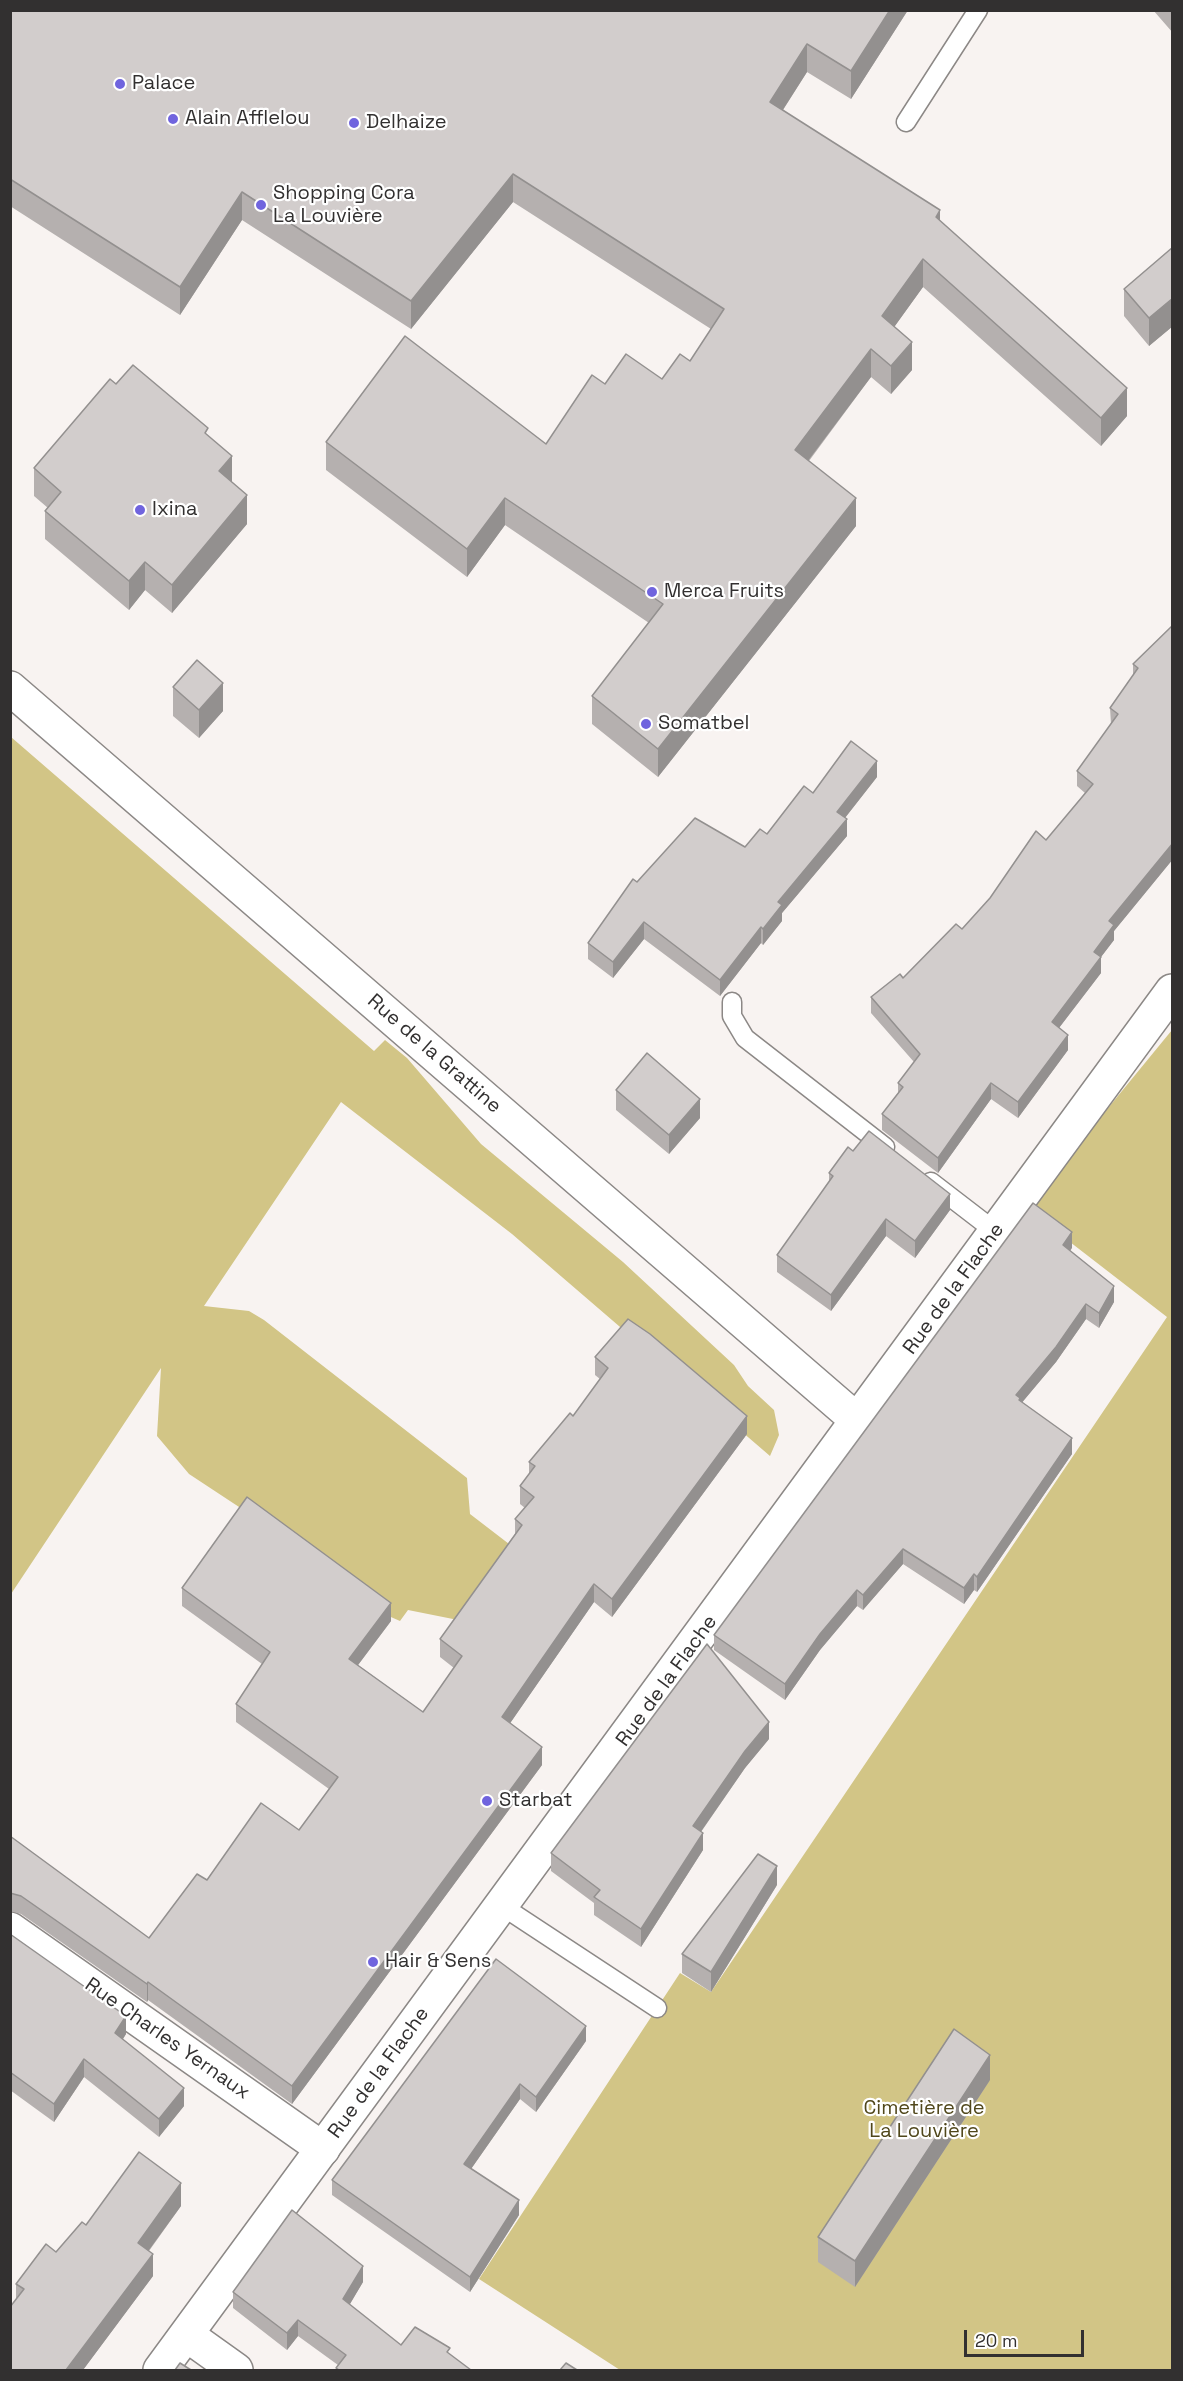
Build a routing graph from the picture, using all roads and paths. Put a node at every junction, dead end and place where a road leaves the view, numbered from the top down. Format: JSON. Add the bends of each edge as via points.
{"nodes":[{"id":1,"x":978,"y":10,"type":"edge"},
{"id":2,"x":906,"y":122,"type":"dead end"},
{"id":3,"x":10,"y":688,"type":"edge"},
{"id":4,"x":1173,"y":991,"type":"edge"},
{"id":5,"x":732,"y":1002,"type":"dead end"},
{"id":6,"x":898,"y":1158,"type":"edge"},
{"id":7,"x":917,"y":1172,"type":"edge"},
{"id":8,"x":996,"y":1232,"type":"junction"},
{"id":9,"x":858,"y":1421,"type":"junction"},
{"id":10,"x":502,"y":1906,"type":"junction"},
{"id":11,"x":10,"y":1929,"type":"edge"},
{"id":12,"x":657,"y":2008,"type":"dead end"},
{"id":13,"x":323,"y":2149,"type":"junction"},
{"id":14,"x":187,"y":2335,"type":"junction"},
{"id":15,"x":160,"y":2370,"type":"edge"},
{"id":16,"x":236,"y":2370,"type":"edge"}],
"edges":[{"from":1,"to":2,"type":"lane"},
{"from":3,"to":9,"type":"street","name":"Rue de la Grattine"},
{"from":4,"to":8,"type":"street","name":"Rue de la Flache"},
{"from":5,"to":6,"type":"lane","via":[[732,1016],[745,1038]]},
{"from":7,"to":8,"type":"lane"},
{"from":8,"to":9,"type":"street","name":"Rue de la Flache"},
{"from":9,"to":10,"type":"street","name":"Rue de la Flache"},
{"from":10,"to":12,"type":"lane"},
{"from":10,"to":13,"type":"street","name":"Rue de la Flache"},
{"from":11,"to":13,"type":"street","name":"Rue Charles Yernaux"},
{"from":13,"to":14,"type":"street","name":"Rue de la Flache"},
{"from":14,"to":15,"type":"street","name":"Rue de la Flache"},
{"from":14,"to":16,"type":"street"}]}
